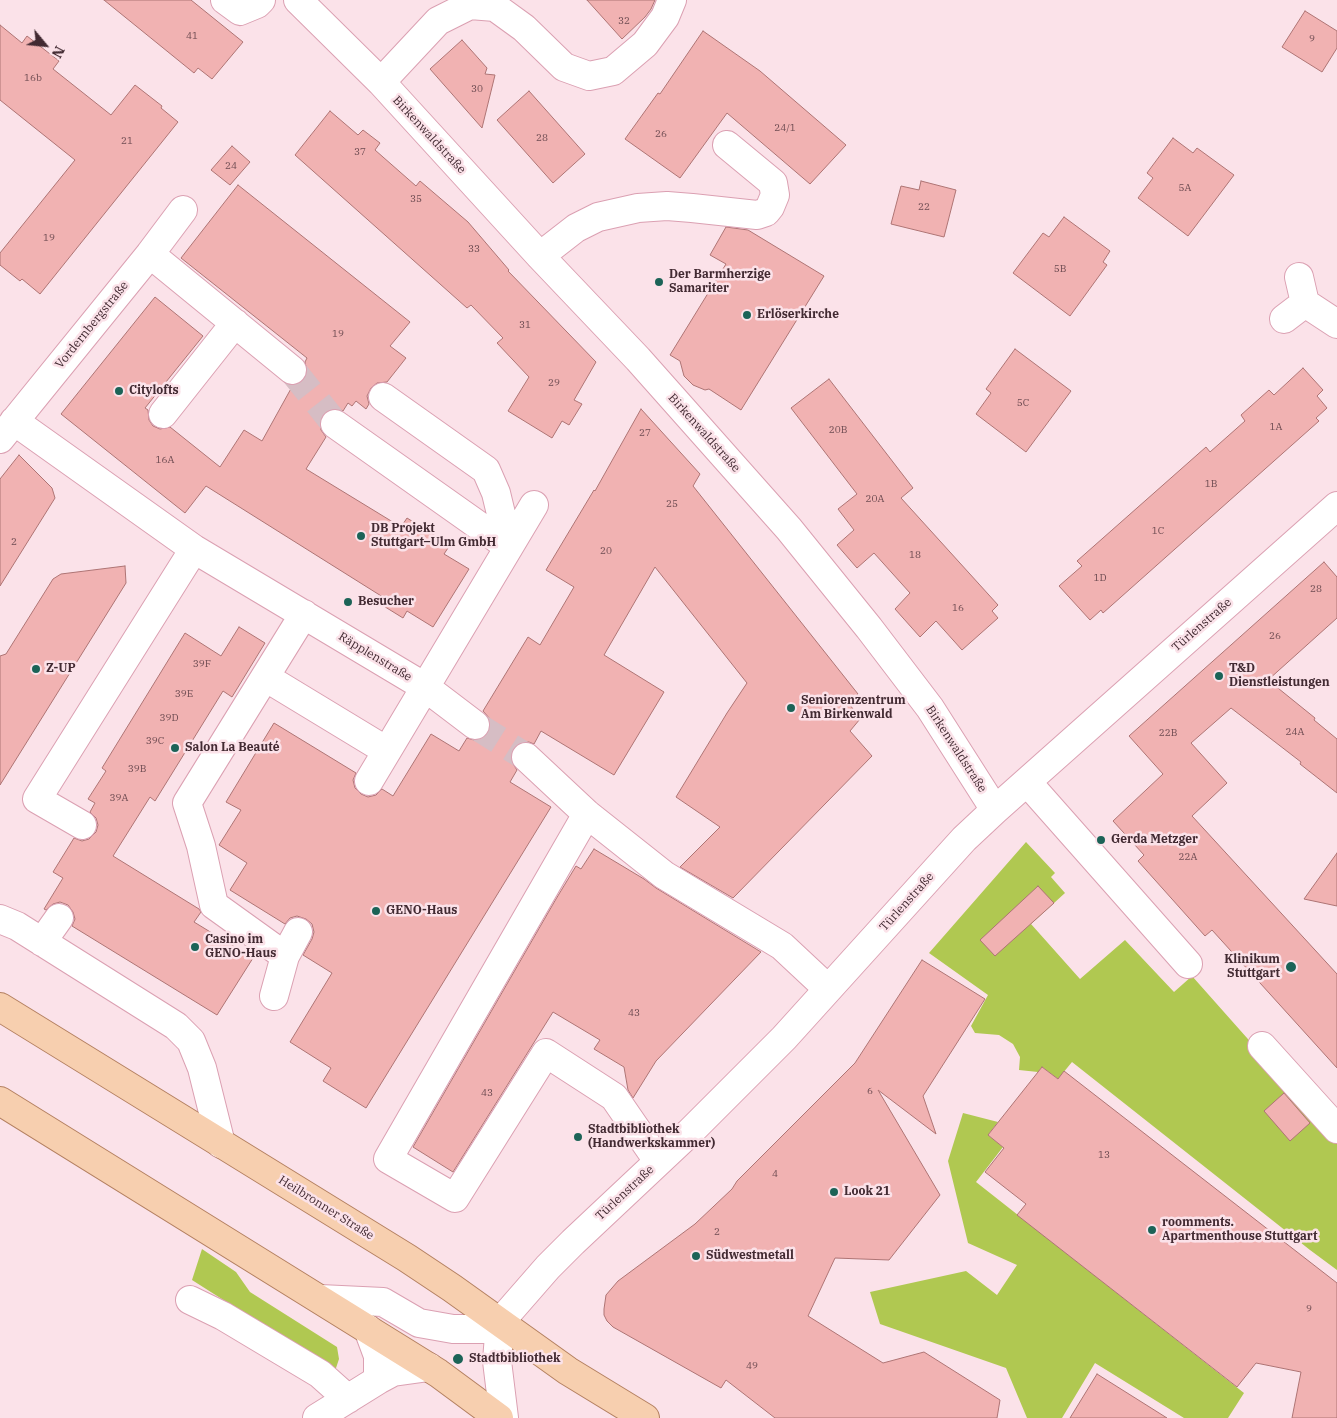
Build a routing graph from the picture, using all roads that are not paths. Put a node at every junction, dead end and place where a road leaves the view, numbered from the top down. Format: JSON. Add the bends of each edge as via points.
{"nodes":[{"id":1,"x":225,"y":0,"type":"edge"},
{"id":2,"x":261,"y":0,"type":"edge"},
{"id":3,"x":298,"y":0,"type":"edge"},
{"id":4,"x":672,"y":0,"type":"edge"},
{"id":5,"x":381,"y":82,"type":"junction"},
{"id":6,"x":727,"y":145,"type":"dead end"},
{"id":7,"x":183,"y":210,"type":"dead end"},
{"id":8,"x":150,"y":254,"type":"junction"},
{"id":9,"x":540,"y":256,"type":"junction"},
{"id":10,"x":1296,"y":300,"type":"dead end"},
{"id":11,"x":235,"y":323,"type":"junction"},
{"id":12,"x":1337,"y":324,"type":"edge"},
{"id":13,"x":292,"y":370,"type":"tunnel mouth"},
{"id":14,"x":383,"y":397,"type":"dead end"},
{"id":15,"x":163,"y":414,"type":"dead end"},
{"id":16,"x":335,"y":424,"type":"tunnel mouth"},
{"id":17,"x":7,"y":430,"type":"edge"},
{"id":18,"x":534,"y":505,"type":"dead end"},
{"id":19,"x":1337,"y":506,"type":"edge"},
{"id":20,"x":509,"y":547,"type":"junction"},
{"id":21,"x":194,"y":548,"type":"junction"},
{"id":22,"x":304,"y":614,"type":"junction"},
{"id":23,"x":265,"y":678,"type":"junction"},
{"id":24,"x":426,"y":687,"type":"junction"},
{"id":25,"x":475,"y":725,"type":"tunnel mouth"},
{"id":26,"x":387,"y":751,"type":"junction"},
{"id":27,"x":526,"y":757,"type":"tunnel mouth"},
{"id":28,"x":369,"y":781,"type":"dead end"},
{"id":29,"x":1028,"y":782,"type":"junction"},
{"id":30,"x":995,"y":810,"type":"junction"},
{"id":31,"x":586,"y":814,"type":"junction"},
{"id":32,"x":82,"y":825,"type":"dead end"},
{"id":33,"x":59,"y":918,"type":"dead end"},
{"id":34,"x":0,"y":919,"type":"edge"},
{"id":35,"x":298,"y":932,"type":"dead end"},
{"id":36,"x":42,"y":942,"type":"junction"},
{"id":37,"x":285,"y":956,"type":"junction"},
{"id":38,"x":1188,"y":964,"type":"dead end"},
{"id":39,"x":828,"y":989,"type":"junction"},
{"id":40,"x":274,"y":996,"type":"dead end"},
{"id":41,"x":0,"y":1007,"type":"edge"},
{"id":42,"x":1262,"y":1046,"type":"dead end"},
{"id":43,"x":0,"y":1102,"type":"edge"},
{"id":44,"x":1337,"y":1129,"type":"edge"},
{"id":45,"x":221,"y":1144,"type":"junction"},
{"id":46,"x":658,"y":1161,"type":"junction"},
{"id":47,"x":320,"y":1299,"type":"junction"},
{"id":48,"x":190,"y":1300,"type":"dead end"},
{"id":49,"x":500,"y":1322,"type":"junction"},
{"id":50,"x":368,"y":1329,"type":"junction"},
{"id":51,"x":429,"y":1367,"type":"junction"},
{"id":52,"x":378,"y":1380,"type":"junction"},
{"id":53,"x":348,"y":1399,"type":"junction"},
{"id":54,"x":317,"y":1418,"type":"edge"},
{"id":55,"x":499,"y":1418,"type":"edge"},
{"id":56,"x":504,"y":1418,"type":"edge"},
{"id":57,"x":645,"y":1418,"type":"edge"}],
"edges":[{"from":1,"to":2,"type":"street","via":[[240,11]]},
{"from":3,"to":5,"type":"street","name":"Birkenwaldstraße"},
{"from":4,"to":5,"type":"street","via":[[665,17],[645,44],[613,72],[589,76],[564,68],[524,28],[495,7],[470,5],[438,21]]},
{"from":5,"to":9,"type":"street","name":"Birkenwaldstraße"},
{"from":6,"to":9,"type":"street","via":[[773,184],[775,195],[766,212],[757,215],[667,206],[638,208],[598,218],[576,228]]},
{"from":7,"to":8,"type":"street","name":"Vordernbergstraße"},
{"from":8,"to":11,"type":"street"},
{"from":8,"to":17,"type":"street","name":"Vordernbergstraße"},
{"from":9,"to":30,"type":"street","name":"Birkenwaldstraße","via":[[638,359],[789,529],[930,708]]},
{"from":10,"to":12,"type":"street"},
{"from":11,"to":13,"type":"street"},
{"from":11,"to":15,"type":"street"},
{"from":14,"to":20,"type":"street","via":[[486,470],[496,493]]},
{"from":16,"to":20,"type":"street"},
{"from":17,"to":21,"type":"street","name":"Räpplenstraße"},
{"from":18,"to":20,"type":"street","name":"Räpplenstraße"},
{"from":19,"to":29,"type":"street","name":"Türlenstraße"},
{"from":20,"to":24,"type":"street","name":"Räpplenstraße"},
{"from":21,"to":22,"type":"street","name":"Räpplenstraße"},
{"from":21,"to":32,"type":"street","via":[[37,799]]},
{"from":22,"to":23,"type":"street"},
{"from":22,"to":24,"type":"street","name":"Räpplenstraße"},
{"from":23,"to":26,"type":"street"},
{"from":23,"to":37,"type":"street","via":[[187,803],[201,846],[214,905]]},
{"from":24,"to":25,"type":"street"},
{"from":24,"to":26,"type":"street"},
{"from":26,"to":28,"type":"street"},
{"from":27,"to":31,"type":"street"},
{"from":29,"to":30,"type":"street","name":"Türlenstraße"},
{"from":29,"to":38,"type":"street"},
{"from":30,"to":39,"type":"street","name":"Türlenstraße","via":[[964,839]]},
{"from":31,"to":39,"type":"street","via":[[664,875],[782,946]]},
{"from":31,"to":46,"type":"street","via":[[388,1159],[455,1198],[546,1053],[614,1097]]},
{"from":33,"to":36,"type":"street"},
{"from":34,"to":36,"type":"street"},
{"from":35,"to":37,"type":"street"},
{"from":36,"to":45,"type":"street","via":[[176,1026],[191,1041],[202,1068]]},
{"from":37,"to":40,"type":"street"},
{"from":39,"to":46,"type":"street","name":"Türlenstraße"},
{"from":41,"to":45,"type":"main road","name":"Heilbronner Straße"},
{"from":42,"to":44,"type":"street"},
{"from":43,"to":47,"type":"main road"},
{"from":45,"to":49,"type":"main road","name":"Heilbronner Straße","via":[[407,1258]]},
{"from":46,"to":49,"type":"street","name":"Türlenstraße","via":[[548,1267]]},
{"from":47,"to":49,"type":"street","via":[[383,1302],[419,1323],[453,1329],[485,1328]]},
{"from":47,"to":50,"type":"main road"},
{"from":48,"to":53,"type":"street","via":[[320,1374]]},
{"from":49,"to":56,"type":"street","via":[[497,1361]]},
{"from":49,"to":57,"type":"main road","name":"Heilbronner Straße","via":[[568,1371]]},
{"from":50,"to":51,"type":"main road"},
{"from":50,"to":52,"type":"street","via":[[378,1356]]},
{"from":51,"to":52,"type":"street","via":[[393,1372]]},
{"from":51,"to":55,"type":"main road"},
{"from":52,"to":53,"type":"street"},
{"from":53,"to":54,"type":"street"}]}
